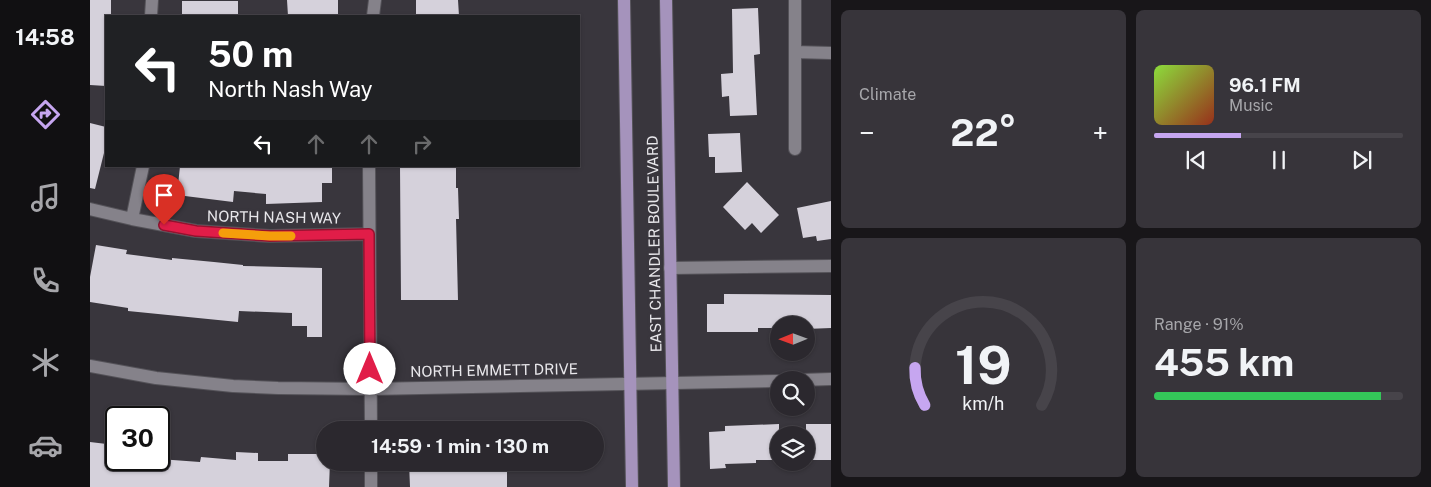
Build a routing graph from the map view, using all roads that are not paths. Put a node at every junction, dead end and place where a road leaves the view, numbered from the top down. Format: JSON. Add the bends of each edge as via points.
{"nodes":[{"id":1,"x":152,"y":0,"type":"edge"},
{"id":2,"x":375,"y":0,"type":"edge"},
{"id":3,"x":624,"y":0,"type":"edge"},
{"id":4,"x":666,"y":0,"type":"edge"},
{"id":5,"x":795,"y":0,"type":"edge"},
{"id":6,"x":151,"y":15,"type":"edge"},
{"id":7,"x":373,"y":15,"type":"edge"},
{"id":8,"x":795,"y":52,"type":"junction"},
{"id":9,"x":831,"y":53,"type":"edge"},
{"id":10,"x":795,"y":149,"type":"dead end"},
{"id":11,"x":143,"y":167,"type":"edge"},
{"id":12,"x":369,"y":167,"type":"edge"},
{"id":13,"x":90,"y":209,"type":"edge"},
{"id":14,"x":132,"y":219,"type":"junction"},
{"id":15,"x":369,"y":234,"type":"junction"},
{"id":16,"x":831,"y":266,"type":"edge"},
{"id":17,"x":670,"y":268,"type":"junction"},
{"id":18,"x":90,"y":366,"type":"edge"},
{"id":19,"x":831,"y":379,"type":"edge"},
{"id":20,"x":815,"y":380,"type":"edge"},
{"id":21,"x":770,"y":381,"type":"edge"},
{"id":22,"x":672,"y":383,"type":"junction"},
{"id":23,"x":631,"y":384,"type":"junction"},
{"id":24,"x":370,"y":389,"type":"junction"},
{"id":25,"x":371,"y":421,"type":"edge"},
{"id":26,"x":371,"y":471,"type":"edge"},
{"id":27,"x":371,"y":487,"type":"edge"},
{"id":28,"x":632,"y":487,"type":"edge"},
{"id":29,"x":674,"y":487,"type":"edge"}],
"edges":[{"from":1,"to":6,"type":"street"},
{"from":2,"to":7,"type":"street"},
{"from":3,"to":23,"type":"main road","name":"EAST CHANDLER BOULEVARD"},
{"from":4,"to":17,"type":"main road","name":"EAST CHANDLER BOULEVARD"},
{"from":5,"to":8,"type":"street"},
{"from":8,"to":9,"type":"street"},
{"from":8,"to":10,"type":"street"},
{"from":11,"to":14,"type":"street"},
{"from":12,"to":15,"type":"street"},
{"from":13,"to":14,"type":"street","name":"NORTH NASH WAY"},
{"from":14,"to":15,"type":"street","name":"NORTH NASH WAY","via":[[196,231],[270,236]]},
{"from":15,"to":24,"type":"street"},
{"from":16,"to":17,"type":"street"},
{"from":17,"to":22,"type":"main road","name":"EAST CHANDLER BOULEVARD"},
{"from":18,"to":24,"type":"street","name":"NORTH EMMETT DRIVE","via":[[156,378],[232,386]]},
{"from":19,"to":20,"type":"street"},
{"from":21,"to":22,"type":"street","name":"NORTH EMMETT DRIVE"},
{"from":22,"to":23,"type":"street","name":"NORTH EMMETT DRIVE"},
{"from":22,"to":29,"type":"main road","name":"EAST CHANDLER BOULEVARD"},
{"from":23,"to":24,"type":"street","name":"NORTH EMMETT DRIVE"},
{"from":23,"to":28,"type":"main road","name":"EAST CHANDLER BOULEVARD"},
{"from":24,"to":25,"type":"street"},
{"from":26,"to":27,"type":"street"}]}
